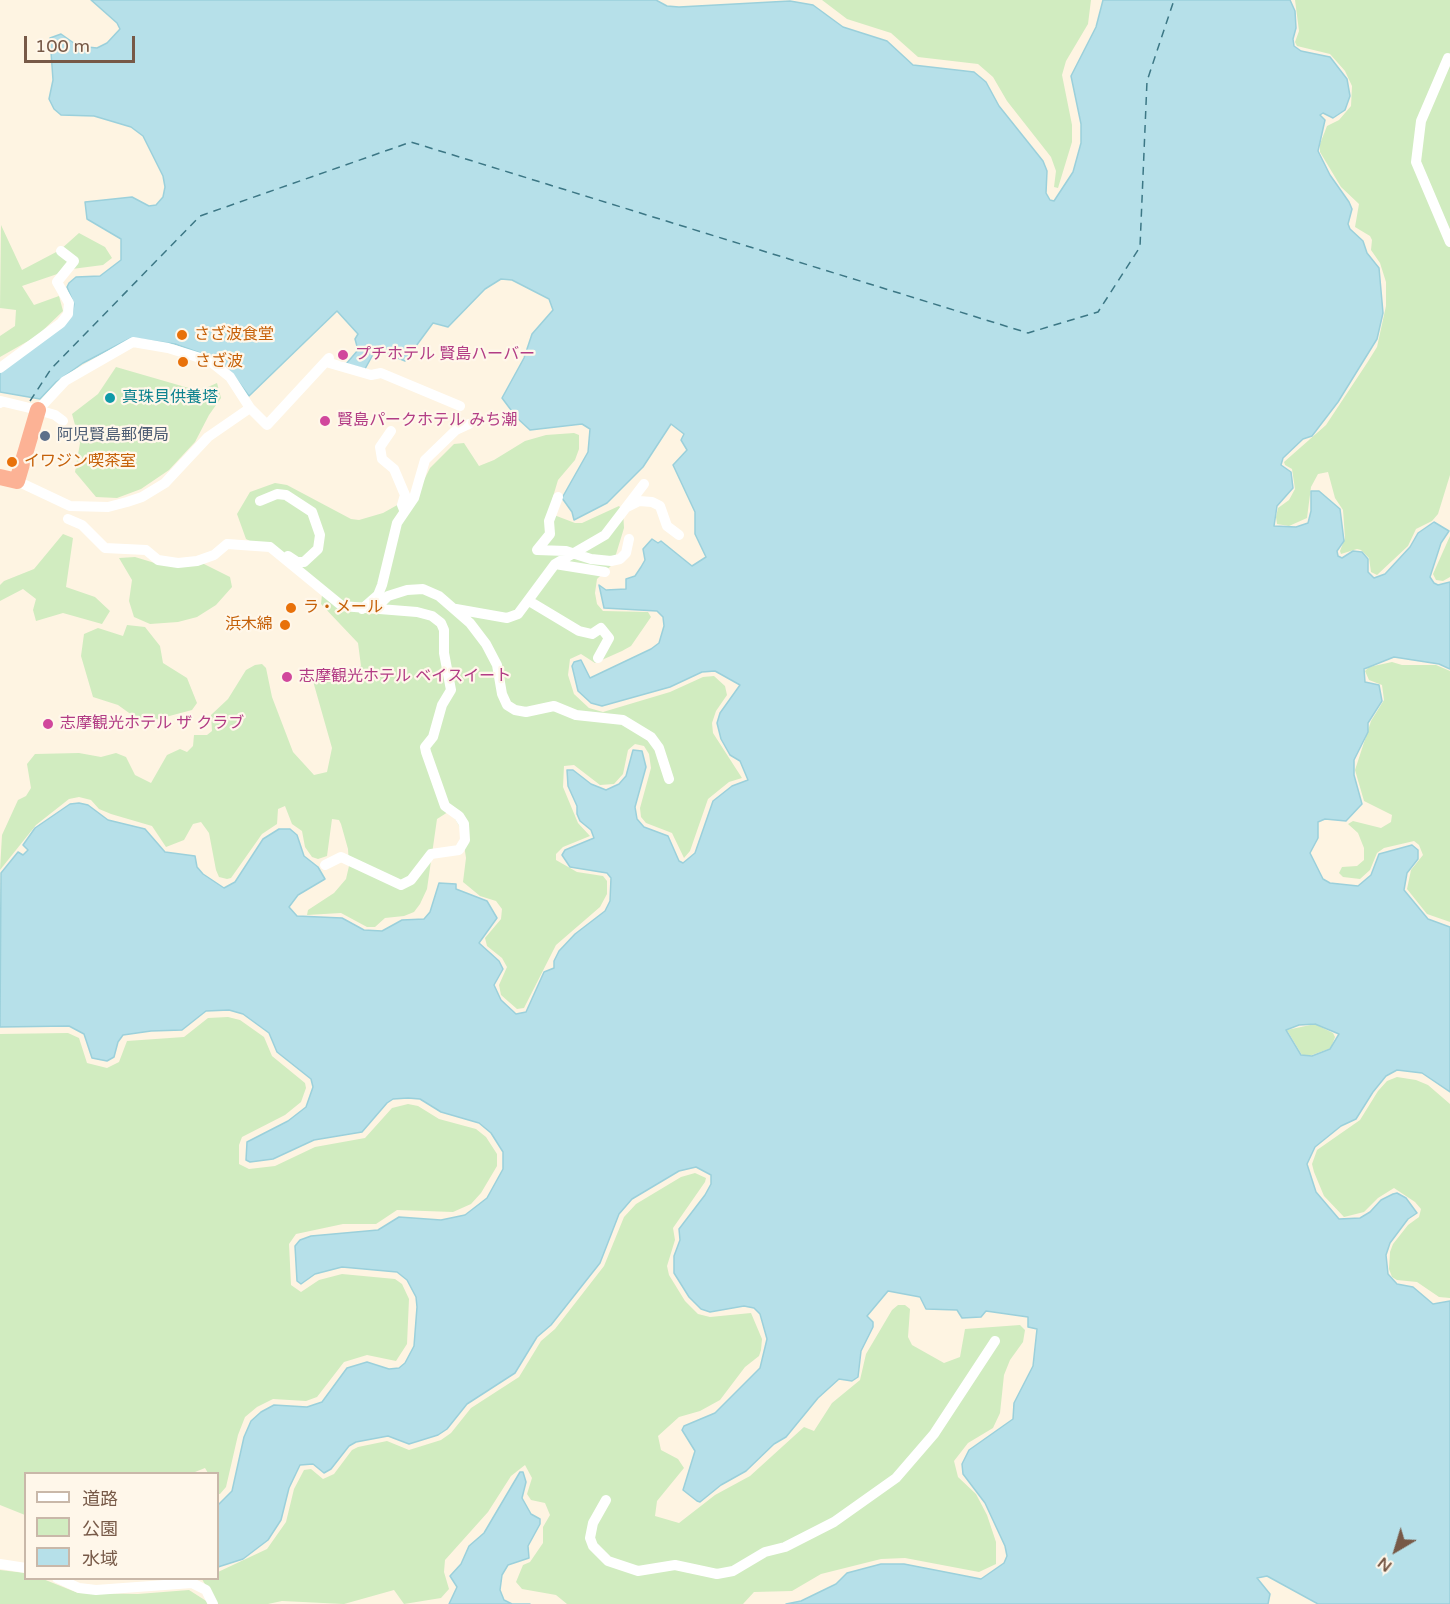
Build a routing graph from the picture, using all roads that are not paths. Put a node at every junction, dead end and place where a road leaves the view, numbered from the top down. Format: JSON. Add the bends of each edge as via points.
{"nodes":[{"id":1,"x":1448,"y":58,"type":"dead end"},
{"id":2,"x":1450,"y":242,"type":"edge"},
{"id":3,"x":61,"y":251,"type":"dead end"},
{"id":4,"x":0,"y":368,"type":"edge"},
{"id":5,"x":0,"y":401,"type":"edge"},
{"id":6,"x":460,"y":406,"type":"dead end"},
{"id":7,"x":250,"y":408,"type":"junction"},
{"id":8,"x":38,"y":410,"type":"junction"},
{"id":9,"x":63,"y":421,"type":"dead end"},
{"id":10,"x":469,"y":424,"type":"dead end"},
{"id":11,"x":391,"y":430,"type":"dead end"},
{"id":12,"x":0,"y":477,"type":"edge"},
{"id":13,"x":17,"y":480,"type":"junction"},
{"id":14,"x":644,"y":484,"type":"dead end"},
{"id":15,"x":558,"y":497,"type":"dead end"},
{"id":16,"x":260,"y":501,"type":"dead end"},
{"id":17,"x":626,"y":507,"type":"junction"},
{"id":18,"x":404,"y":510,"type":"junction"},
{"id":19,"x":68,"y":519,"type":"dead end"},
{"id":20,"x":679,"y":535,"type":"dead end"},
{"id":21,"x":629,"y":539,"type":"dead end"},
{"id":22,"x":573,"y":554,"type":"junction"},
{"id":23,"x":284,"y":560,"type":"junction"},
{"id":24,"x":555,"y":564,"type":"junction"},
{"id":25,"x":605,"y":572,"type":"dead end"},
{"id":26,"x":529,"y":601,"type":"junction"},
{"id":27,"x":362,"y":609,"type":"junction"},
{"id":28,"x":375,"y":609,"type":"junction"},
{"id":29,"x":456,"y":609,"type":"junction"},
{"id":30,"x":598,"y":658,"type":"dead end"},
{"id":31,"x":669,"y":779,"type":"dead end"},
{"id":32,"x":325,"y":865,"type":"dead end"},
{"id":33,"x":995,"y":1341,"type":"dead end"},
{"id":34,"x":606,"y":1500,"type":"dead end"},
{"id":35,"x":0,"y":1564,"type":"edge"},
{"id":36,"x":24,"y":1568,"type":"edge"},
{"id":37,"x":61,"y":1580,"type":"edge"},
{"id":38,"x":213,"y":1604,"type":"edge"}],
"edges":[{"from":1,"to":2,"type":"street","via":[[1421,121],[1416,162]]},
{"from":3,"to":4,"type":"street","via":[[74,261],[57,282],[69,303],[68,314]]},
{"from":5,"to":8,"type":"street"},
{"from":6,"to":7,"type":"street","via":[[381,373],[371,375],[328,359],[267,425]]},
{"from":7,"to":8,"type":"street","via":[[230,377],[210,361],[133,342],[65,381]]},
{"from":7,"to":13,"type":"street","via":[[208,437],[165,483],[127,502],[108,507],[70,506]]},
{"from":8,"to":9,"type":"street"},
{"from":8,"to":13,"type":"highway"},
{"from":10,"to":18,"type":"street","via":[[456,430],[425,460],[414,498]]},
{"from":11,"to":18,"type":"street","via":[[380,447],[382,459],[394,469],[405,495]]},
{"from":12,"to":13,"type":"highway"},
{"from":14,"to":17,"type":"street"},
{"from":15,"to":22,"type":"street","via":[[549,520],[550,534],[537,550]]},
{"from":16,"to":23,"type":"street","via":[[286,495],[312,512],[320,535],[318,549],[304,562],[289,555]]},
{"from":17,"to":20,"type":"street","via":[[639,501],[660,506],[667,526]]},
{"from":17,"to":22,"type":"street","via":[[605,535]]},
{"from":18,"to":27,"type":"street","via":[[378,595]]},
{"from":19,"to":23,"type":"street","via":[[82,525],[105,548],[146,550],[158,560],[197,561],[214,555],[227,544],[270,548]]},
{"from":21,"to":22,"type":"street","via":[[626,553],[620,559],[591,559]]},
{"from":22,"to":24,"type":"street"},
{"from":23,"to":27,"type":"street","via":[[342,606]]},
{"from":24,"to":25,"type":"street"},
{"from":24,"to":26,"type":"street"},
{"from":26,"to":29,"type":"street","via":[[518,614],[507,618]]},
{"from":26,"to":30,"type":"street","via":[[579,631],[592,634],[601,628],[609,638]]},
{"from":27,"to":28,"type":"street"},
{"from":28,"to":29,"type":"street","via":[[388,596],[423,589]]},
{"from":28,"to":32,"type":"street","via":[[432,616],[444,630],[451,690],[442,705],[433,737],[425,747],[444,806],[464,824],[465,840],[459,850],[430,854],[411,880],[401,885],[341,857]]},
{"from":29,"to":31,"type":"street","via":[[486,644],[497,665],[507,705],[526,712],[554,706],[576,715],[623,720],[651,737],[659,748]]},
{"from":33,"to":34,"type":"street","via":[[940,1427],[896,1478],[834,1522],[765,1552],[733,1571],[717,1574],[675,1565],[638,1571],[608,1561],[590,1538],[593,1522]]},
{"from":35,"to":36,"type":"street"},
{"from":37,"to":38,"type":"street","via":[[96,1590],[192,1583],[206,1590]]}]}
